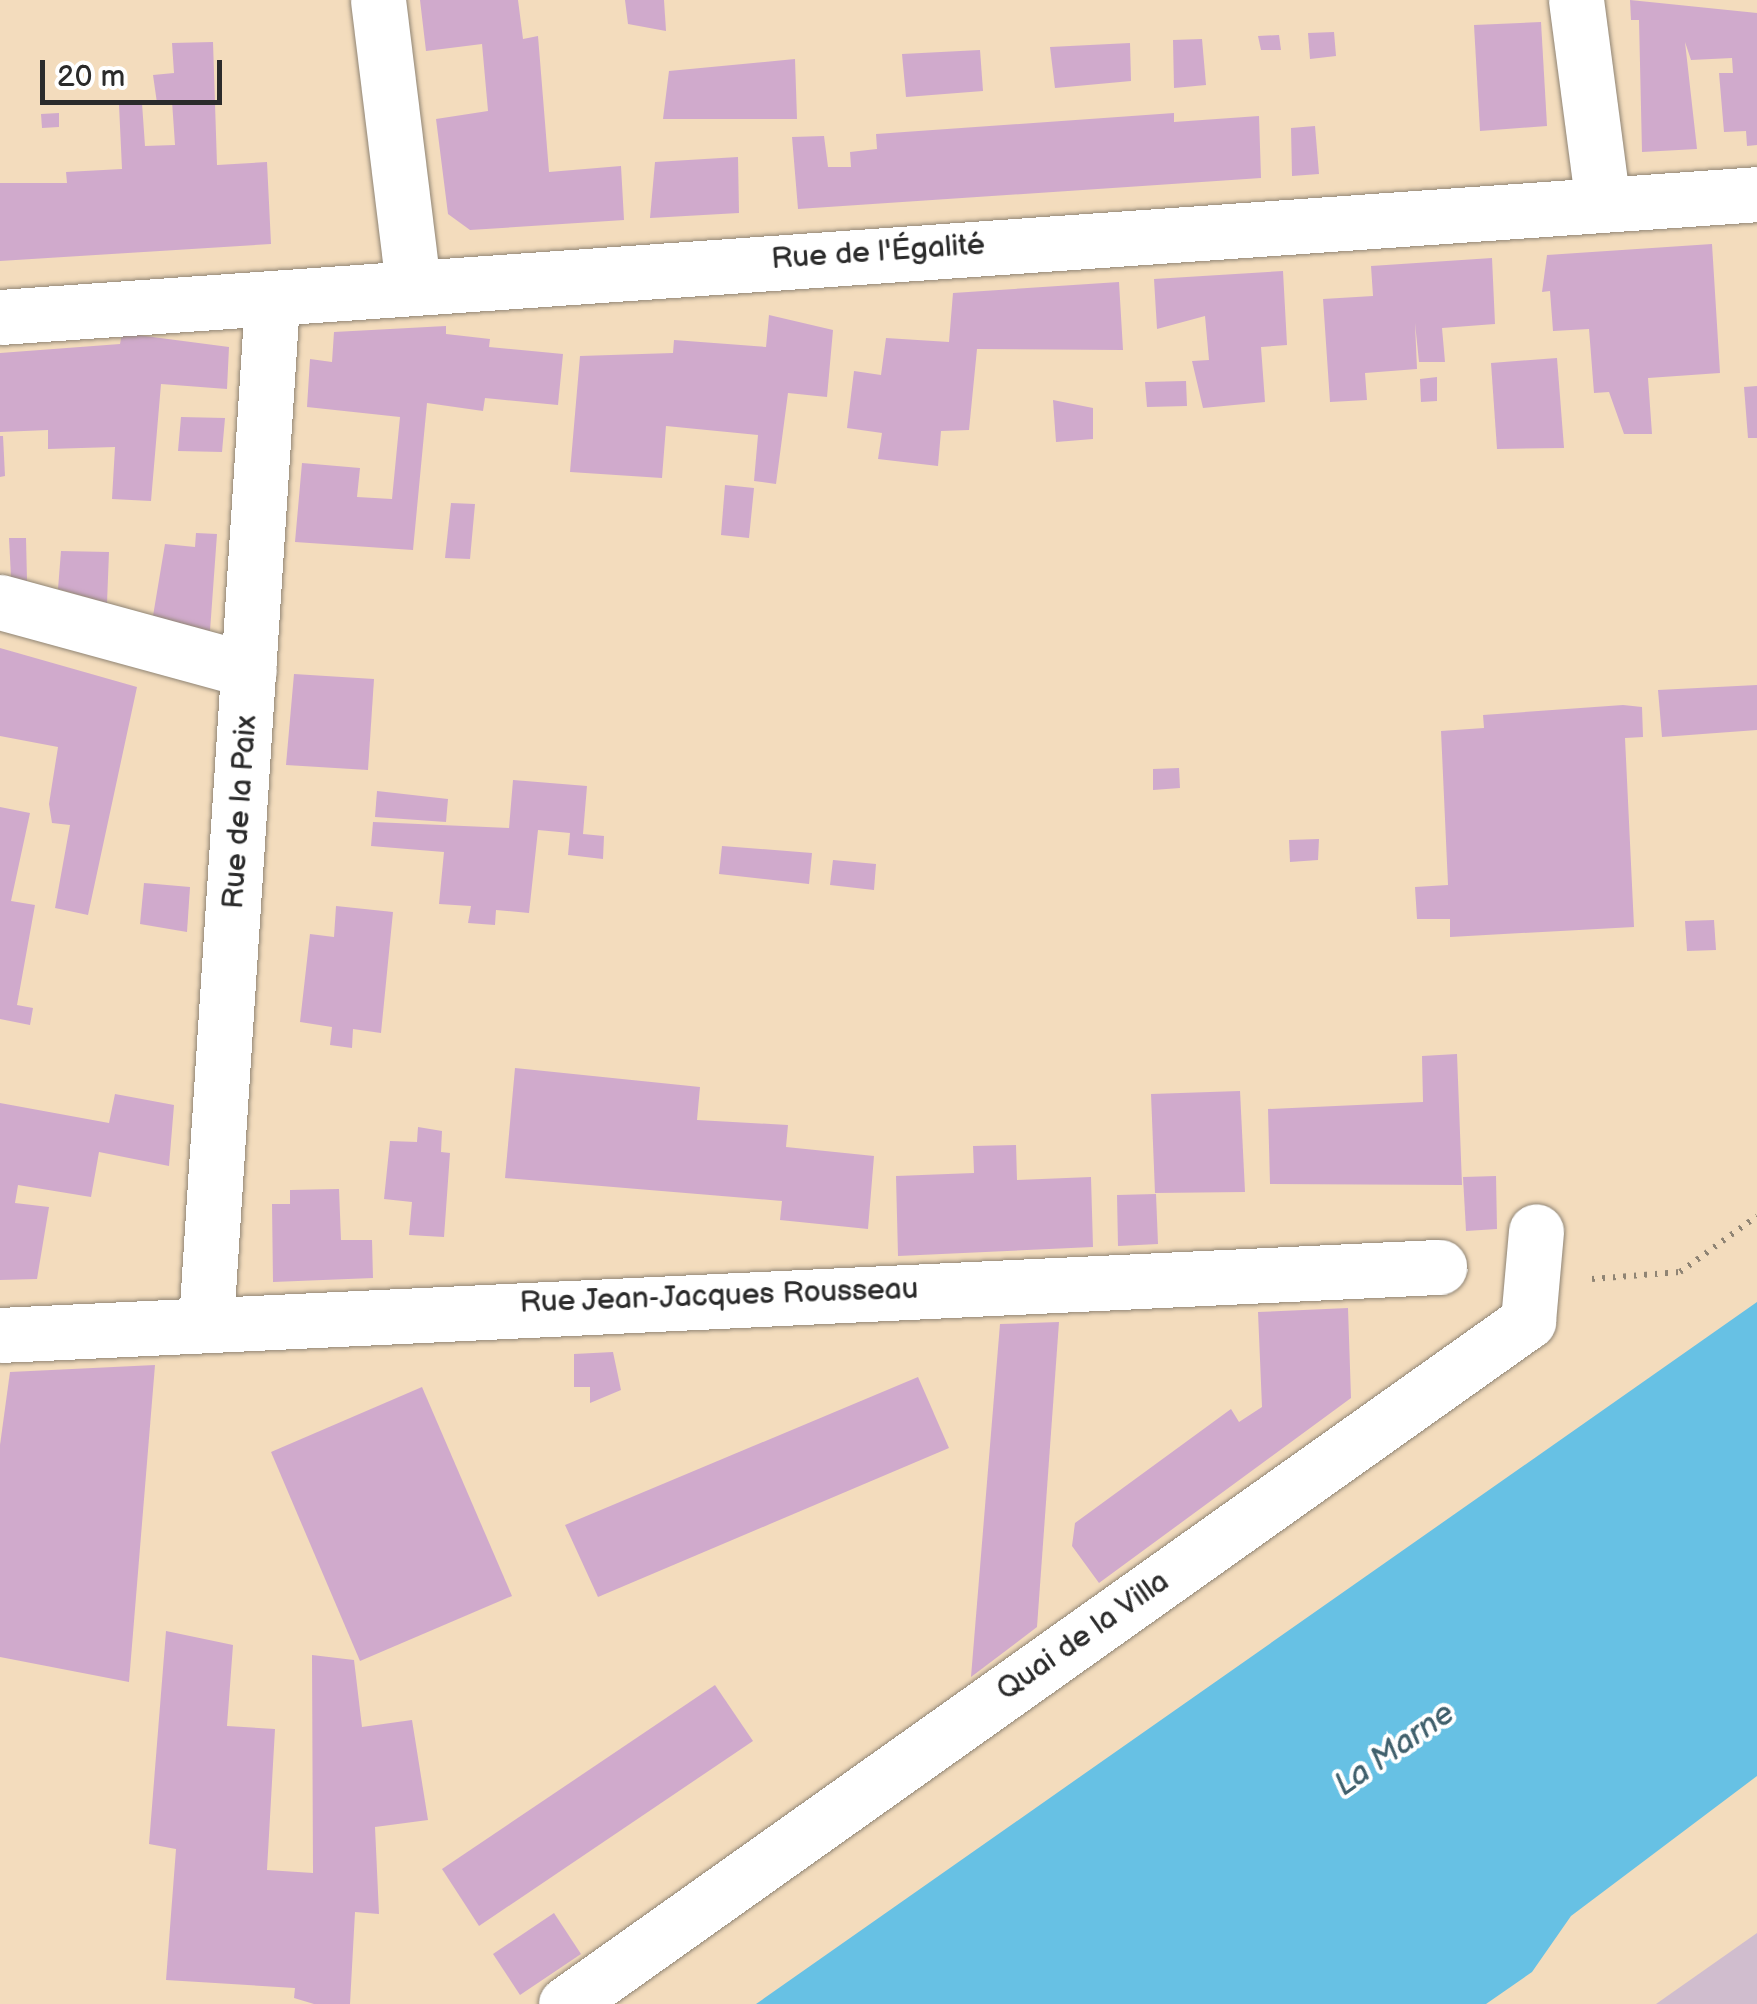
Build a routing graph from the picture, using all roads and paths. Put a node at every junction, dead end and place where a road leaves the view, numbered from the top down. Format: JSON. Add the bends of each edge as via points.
{"nodes":[{"id":1,"x":378,"y":0,"type":"edge"},
{"id":2,"x":1576,"y":0,"type":"edge"},
{"id":3,"x":1757,"y":194,"type":"edge"},
{"id":4,"x":1603,"y":204,"type":"junction"},
{"id":5,"x":413,"y":284,"type":"junction"},
{"id":6,"x":272,"y":301,"type":"junction"},
{"id":7,"x":0,"y":317,"type":"edge"},
{"id":8,"x":0,"y":602,"type":"edge"},
{"id":9,"x":249,"y":670,"type":"junction"},
{"id":10,"x":1757,"y":1216,"type":"edge"},
{"id":11,"x":1534,"y":1257,"type":"joint"},
{"id":12,"x":1439,"y":1267,"type":"dead end"},
{"id":13,"x":206,"y":1322,"type":"junction"},
{"id":14,"x":0,"y":1334,"type":"edge"},
{"id":15,"x":566,"y":2004,"type":"edge"}],
"edges":[{"from":1,"to":5,"type":"street"},
{"from":2,"to":4,"type":"street"},
{"from":3,"to":4,"type":"street","name":"Rue de l'Égalité"},
{"from":4,"to":5,"type":"street","name":"Rue de l'Égalité"},
{"from":5,"to":6,"type":"street","name":"Rue de l'Égalité"},
{"from":6,"to":7,"type":"street","name":"Rue de l'Égalité"},
{"from":6,"to":9,"type":"street","name":"Rue de la Paix"},
{"from":8,"to":9,"type":"street"},
{"from":9,"to":13,"type":"street","name":"Rue de la Paix"},
{"from":10,"to":11,"type":"path","via":[[1680,1272]]},
{"from":11,"to":15,"type":"street","name":"Quai de la Villa","via":[[1528,1321]]},
{"from":12,"to":13,"type":"street","name":"Rue Jean-Jacques Rousseau"},
{"from":13,"to":14,"type":"street","name":"Rue Jean-Jacques Rousseau"}]}
